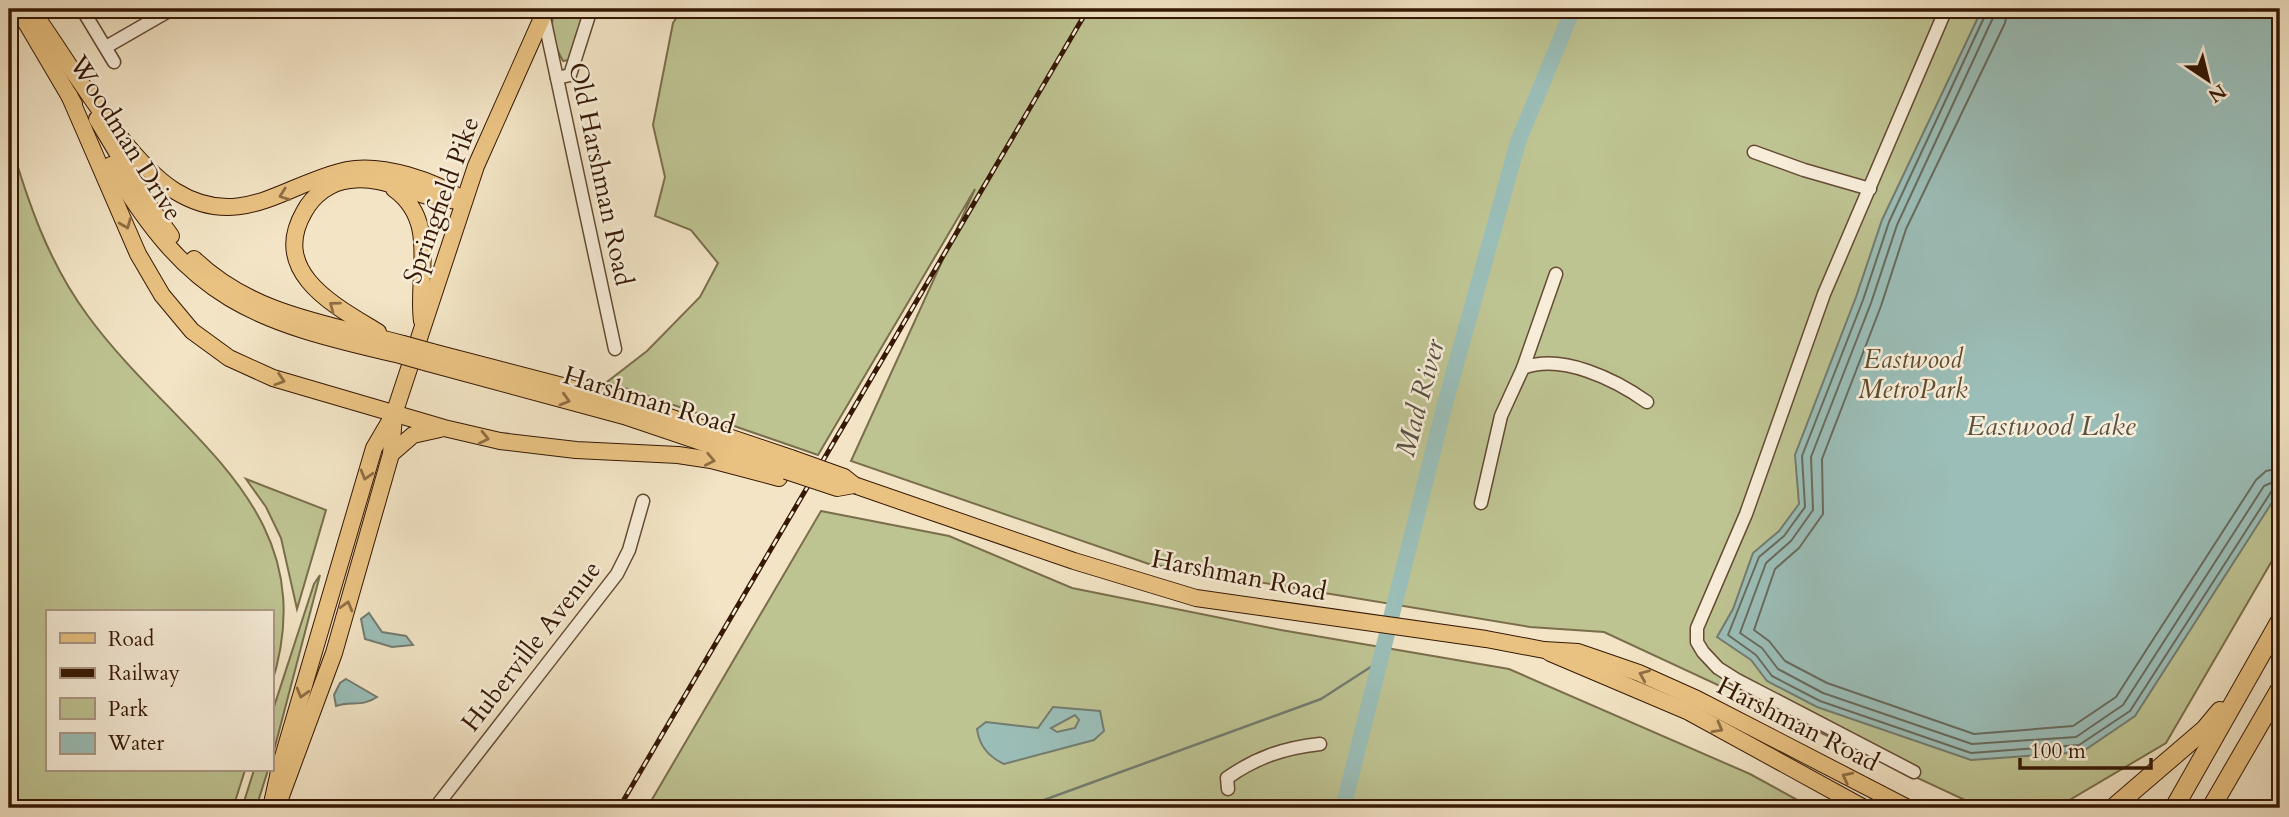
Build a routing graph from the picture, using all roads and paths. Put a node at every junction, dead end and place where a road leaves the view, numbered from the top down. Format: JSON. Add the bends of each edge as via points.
{"nodes":[{"id":1,"x":82,"y":9,"type":"edge"},
{"id":2,"x":172,"y":9,"type":"edge"},
{"id":3,"x":591,"y":9,"type":"edge"},
{"id":4,"x":1946,"y":9,"type":"edge"},
{"id":5,"x":27,"y":10,"type":"edge"},
{"id":6,"x":544,"y":11,"type":"edge"},
{"id":7,"x":106,"y":47,"type":"junction"},
{"id":8,"x":114,"y":62,"type":"dead end"},
{"id":9,"x":557,"y":78,"type":"junction"},
{"id":10,"x":69,"y":94,"type":"junction"},
{"id":11,"x":1754,"y":152,"type":"dead end"},
{"id":12,"x":379,"y":182,"type":"junction"},
{"id":13,"x":1870,"y":189,"type":"junction"},
{"id":14,"x":464,"y":200,"type":"junction"},
{"id":15,"x":1556,"y":274,"type":"dead end"},
{"id":16,"x":423,"y":325,"type":"junction"},
{"id":17,"x":398,"y":346,"type":"junction"},
{"id":18,"x":615,"y":349,"type":"dead end"},
{"id":19,"x":1523,"y":368,"type":"junction"},
{"id":20,"x":1647,"y":402,"type":"dead end"},
{"id":21,"x":394,"y":414,"type":"junction"},
{"id":22,"x":444,"y":428,"type":"junction"},
{"id":23,"x":391,"y":454,"type":"junction"},
{"id":24,"x":785,"y":469,"type":"junction"},
{"id":25,"x":884,"y":495,"type":"junction"},
{"id":26,"x":643,"y":501,"type":"dead end"},
{"id":27,"x":1481,"y":503,"type":"dead end"},
{"id":28,"x":2280,"y":621,"type":"edge"},
{"id":29,"x":1544,"y":650,"type":"junction"},
{"id":30,"x":2256,"y":664,"type":"junction"},
{"id":31,"x":2280,"y":690,"type":"edge"},
{"id":32,"x":1320,"y":744,"type":"dead end"},
{"id":33,"x":1914,"y":772,"type":"dead end"},
{"id":34,"x":2149,"y":776,"type":"junction"},
{"id":35,"x":1228,"y":789,"type":"dead end"},
{"id":36,"x":273,"y":808,"type":"edge"},
{"id":37,"x":435,"y":808,"type":"edge"},
{"id":38,"x":1864,"y":808,"type":"edge"},
{"id":39,"x":1908,"y":808,"type":"edge"},
{"id":40,"x":2102,"y":808,"type":"edge"},
{"id":41,"x":2113,"y":808,"type":"edge"},
{"id":42,"x":2174,"y":808,"type":"edge"},
{"id":43,"x":2211,"y":808,"type":"edge"}],
"edges":[{"from":1,"to":7,"type":"street"},
{"from":2,"to":7,"type":"street"},
{"from":3,"to":9,"type":"street","via":[[570,75]]},
{"from":4,"to":13,"type":"street"},
{"from":5,"to":10,"type":"main road","name":"Woodman Drive"},
{"from":14,"to":5,"type":"main road","one_way":true,"via":[[450,191],[374,169],[339,172],[248,205],[211,206],[192,200],[161,181],[126,144]]},
{"from":5,"to":17,"type":"main road","name":"Woodman Drive","via":[[148,204],[201,266],[278,312]]},
{"from":6,"to":9,"type":"street","name":"Old Harshman Road"},
{"from":6,"to":14,"type":"main road","name":"Springfield Pike"},
{"from":7,"to":8,"type":"street"},
{"from":9,"to":18,"type":"street","name":"Old Harshman Road"},
{"from":10,"to":17,"type":"main road","name":"Woodman Drive","via":[[148,224],[205,283],[236,304],[306,332]]},
{"from":10,"to":21,"type":"main road","one_way":true,"via":[[138,254],[162,295],[192,331],[229,358],[272,378]]},
{"from":11,"to":13,"type":"street"},
{"from":12,"to":14,"type":"main road","via":[[446,202]]},
{"from":12,"to":16,"type":"main road","via":[[407,200],[419,220],[423,243],[418,295]]},
{"from":17,"to":12,"type":"main road","one_way":true,"via":[[323,298],[304,275],[296,247],[301,218],[316,196],[351,180]]},
{"from":13,"to":33,"type":"street","via":[[1824,294],[1746,514],[1696,635],[1703,652],[1728,674]]},
{"from":14,"to":16,"type":"main road","name":"Springfield Pike"},
{"from":15,"to":19,"type":"street"},
{"from":16,"to":21,"type":"main road","name":"Springfield Pike"},
{"from":17,"to":24,"type":"main road","name":"Harshman Road","bridge":true,"via":[[430,358],[628,403]]},
{"from":19,"to":20,"type":"street","via":[[1554,365],[1579,370]]},
{"from":19,"to":27,"type":"street","via":[[1501,416]]},
{"from":21,"to":22,"type":"main road"},
{"from":21,"to":23,"type":"main road","name":"Springfield Pike"},
{"from":21,"to":36,"type":"main road","name":"Springfield Pike","one_way":true,"via":[[373,448],[280,767]]},
{"from":22,"to":23,"type":"main road","via":[[413,435]]},
{"from":22,"to":24,"type":"main road","one_way":true,"via":[[500,442]]},
{"from":36,"to":23,"type":"main road","name":"Springfield Pike","one_way":true,"via":[[292,771],[334,653]]},
{"from":24,"to":25,"type":"main road","name":"Harshman Road","bridge":true,"via":[[844,477]]},
{"from":24,"to":25,"type":"main road","via":[[840,495]]},
{"from":25,"to":29,"type":"main road","name":"Harshman Road","via":[[1196,598]]},
{"from":26,"to":37,"type":"street","name":"Huberville Avenue","via":[[617,574]]},
{"from":28,"to":30,"type":"highway"},
{"from":29,"to":38,"type":"main road","name":"Harshman Road","one_way":true,"via":[[1689,712]]},
{"from":39,"to":29,"type":"main road","name":"Harshman Road","one_way":true,"via":[[1639,673],[1577,652]]},
{"from":30,"to":34,"type":"highway","via":[[2206,729]]},
{"from":30,"to":42,"type":"highway"},
{"from":31,"to":43,"type":"highway"},
{"from":32,"to":35,"type":"street","via":[[1263,756],[1227,778]]},
{"from":34,"to":40,"type":"highway"},
{"from":34,"to":41,"type":"highway"}]}
